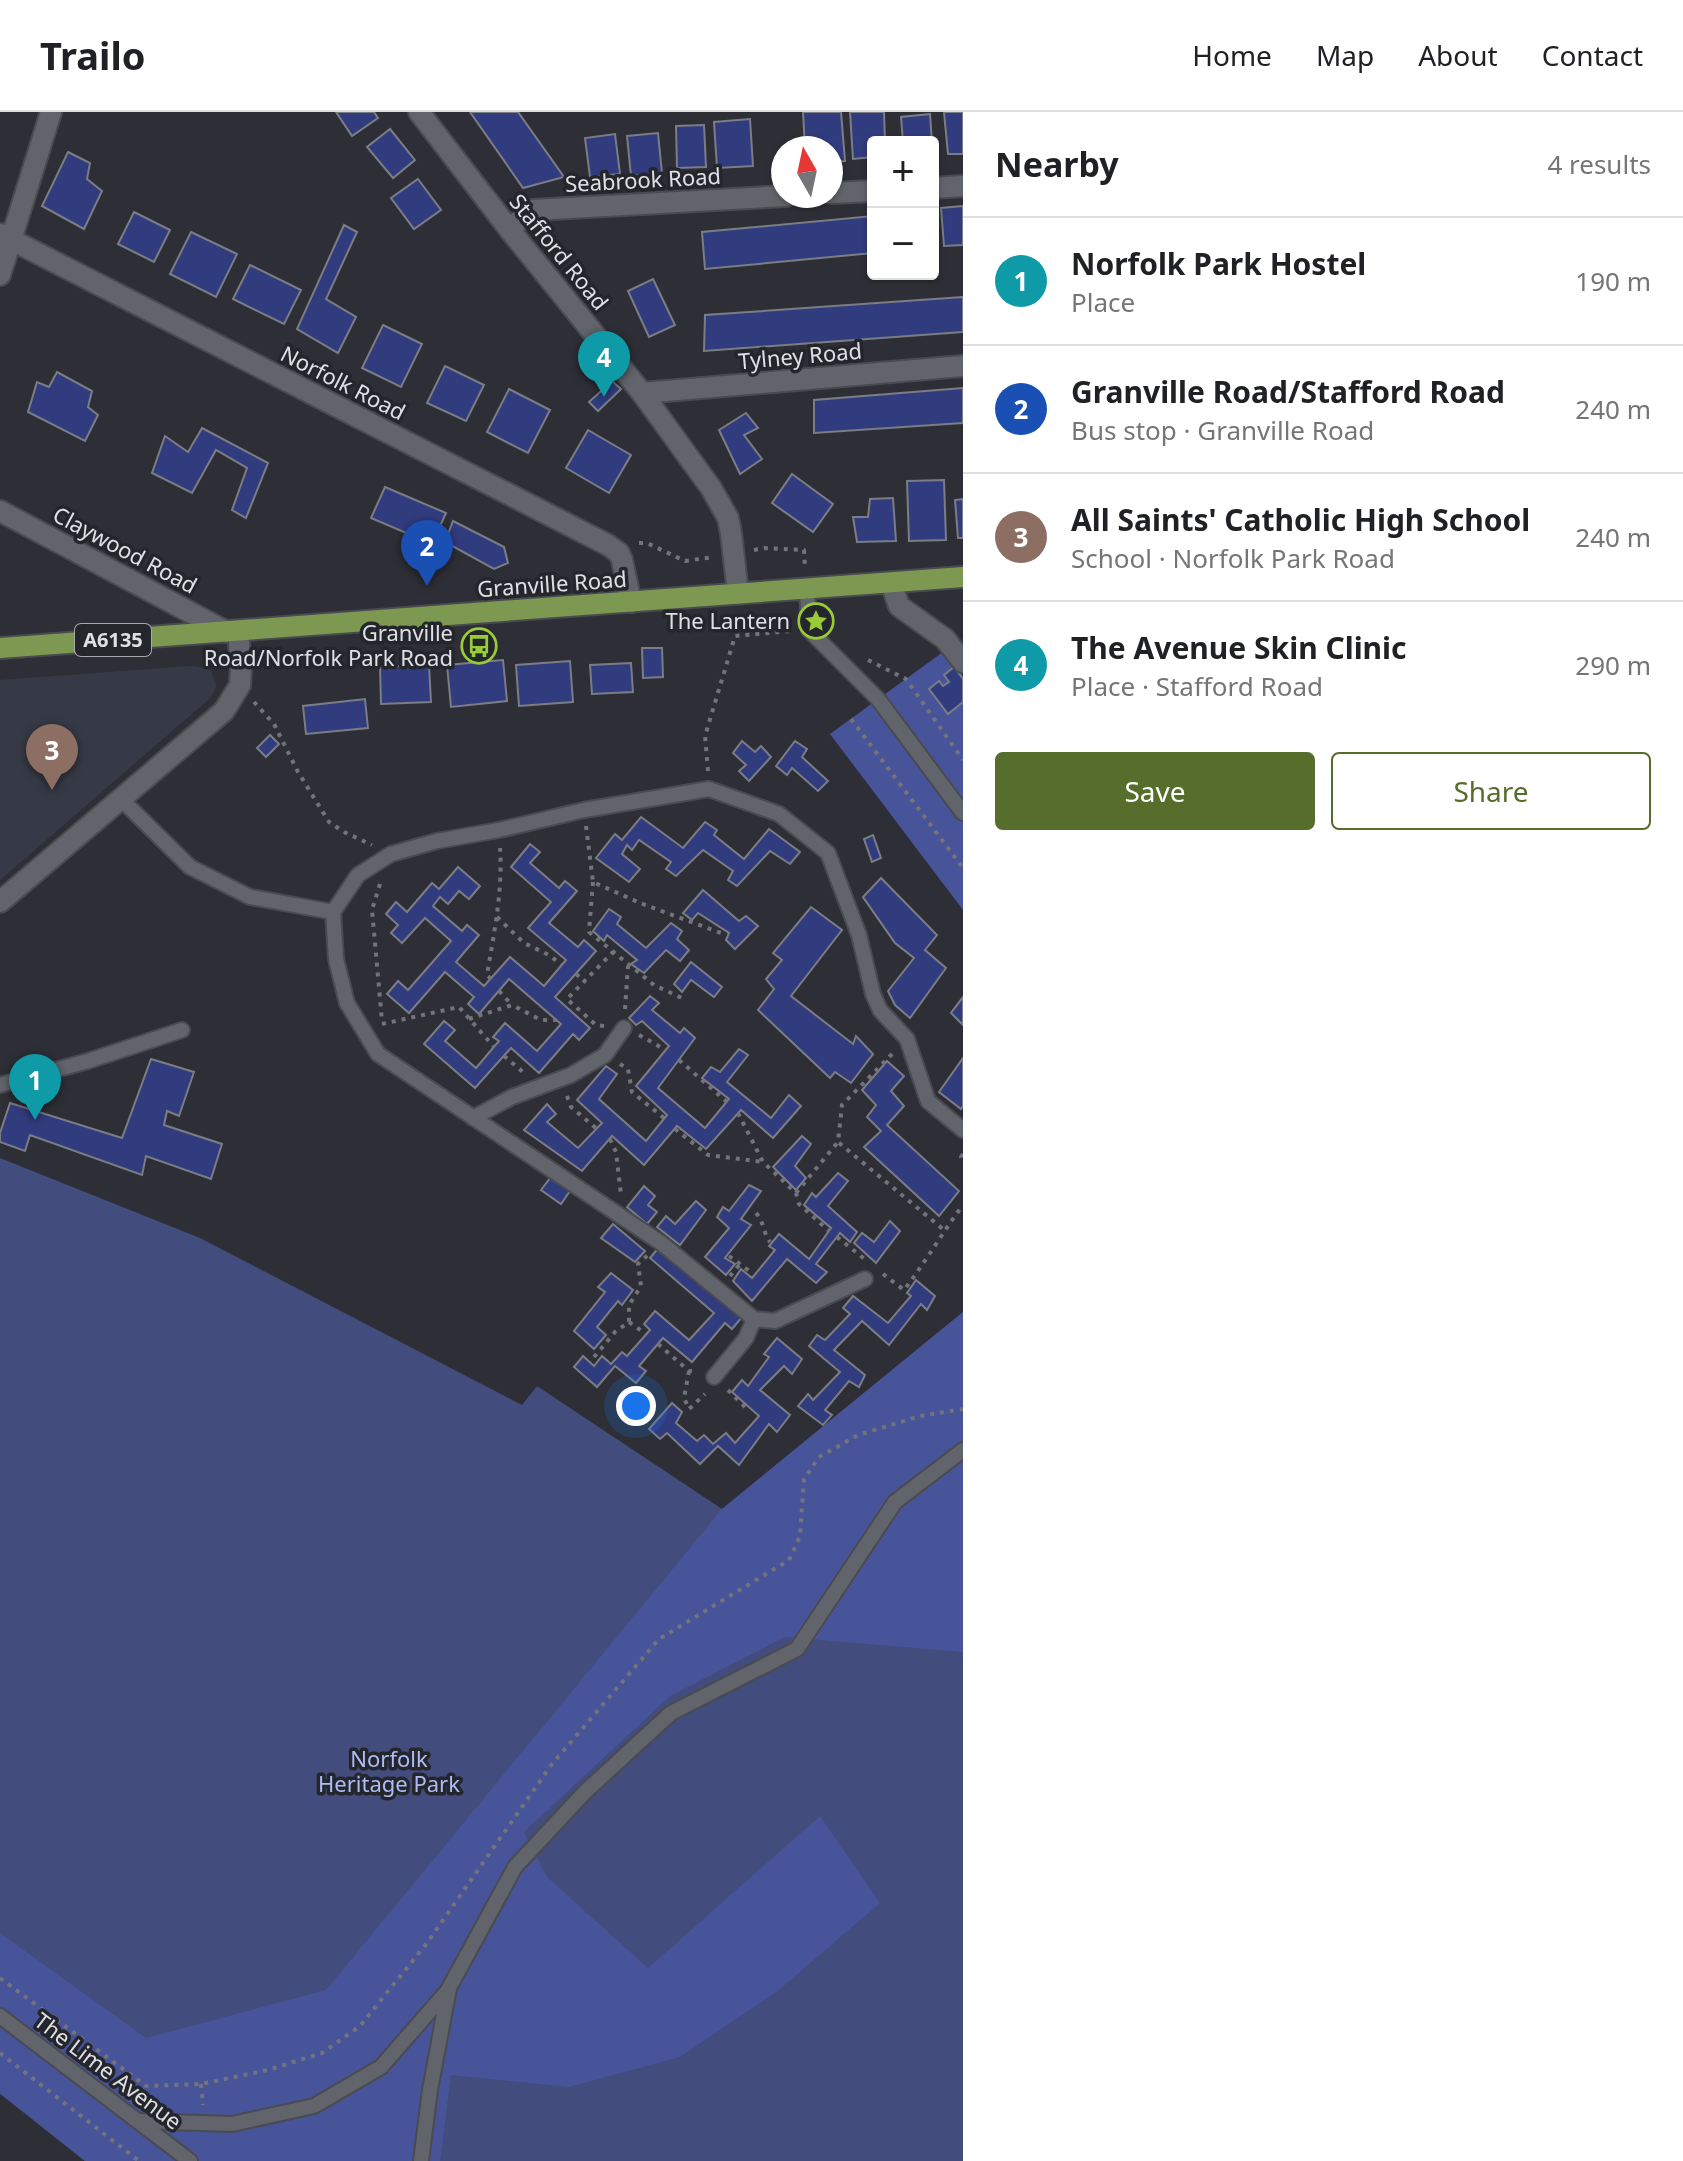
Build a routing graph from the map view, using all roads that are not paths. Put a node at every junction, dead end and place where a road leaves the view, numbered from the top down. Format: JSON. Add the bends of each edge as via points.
{"nodes":[{"id":1,"x":51,"y":112,"type":"edge"},
{"id":2,"x":419,"y":112,"type":"edge"},
{"id":3,"x":963,"y":186,"type":"edge"},
{"id":4,"x":939,"y":188,"type":"edge"},
{"id":5,"x":867,"y":191,"type":"edge"},
{"id":6,"x":843,"y":192,"type":"edge"},
{"id":7,"x":771,"y":197,"type":"edge"},
{"id":8,"x":509,"y":229,"type":"junction"},
{"id":9,"x":5,"y":237,"type":"edge"},
{"id":10,"x":0,"y":275,"type":"edge"},
{"id":11,"x":963,"y":366,"type":"edge"},
{"id":12,"x":642,"y":393,"type":"junction"},
{"id":13,"x":0,"y":511,"type":"edge"},
{"id":14,"x":963,"y":577,"type":"edge"},
{"id":15,"x":891,"y":583,"type":"junction"},
{"id":16,"x":807,"y":589,"type":"junction"},
{"id":17,"x":738,"y":593,"type":"junction"},
{"id":18,"x":631,"y":602,"type":"junction"},
{"id":19,"x":232,"y":632,"type":"junction"},
{"id":20,"x":0,"y":648,"type":"edge"},
{"id":21,"x":963,"y":662,"type":"edge"},
{"id":22,"x":121,"y":799,"type":"junction"},
{"id":23,"x":963,"y":813,"type":"edge"},
{"id":24,"x":0,"y":902,"type":"edge"},
{"id":25,"x":333,"y":912,"type":"junction"},
{"id":26,"x":624,"y":1028,"type":"road end"},
{"id":27,"x":182,"y":1030,"type":"dead end"},
{"id":28,"x":0,"y":1085,"type":"edge"},
{"id":29,"x":473,"y":1118,"type":"junction"},
{"id":30,"x":963,"y":1130,"type":"edge"},
{"id":31,"x":865,"y":1279,"type":"dead end"},
{"id":32,"x":754,"y":1319,"type":"junction"},
{"id":33,"x":712,"y":1384,"type":"road end"},
{"id":34,"x":963,"y":1450,"type":"edge"},
{"id":35,"x":449,"y":1988,"type":"junction"},
{"id":36,"x":0,"y":2016,"type":"edge"},
{"id":37,"x":138,"y":2121,"type":"junction"},
{"id":38,"x":190,"y":2161,"type":"edge"},
{"id":39,"x":421,"y":2161,"type":"edge"}],
"edges":[{"from":1,"to":9,"type":"street"},
{"from":2,"to":8,"type":"street","name":"Stafford Road"},
{"from":3,"to":4,"type":"street"},
{"from":5,"to":6,"type":"street"},
{"from":7,"to":8,"type":"street","name":"Seabrook Road","via":[[533,210]]},
{"from":8,"to":12,"type":"street","name":"Stafford Road"},
{"from":9,"to":10,"type":"street"},
{"from":9,"to":18,"type":"street","name":"Norfolk Road","via":[[608,545],[622,560]]},
{"from":11,"to":12,"type":"street","name":"Tylney Road"},
{"from":12,"to":17,"type":"street","name":"Stafford Road","via":[[728,518]]},
{"from":13,"to":19,"type":"street","name":"Claywood Road"},
{"from":14,"to":15,"type":"main road","name":"Granville Road","number":"A6135"},
{"from":15,"to":16,"type":"main road","name":"Granville Road","number":"A6135"},
{"from":15,"to":21,"type":"street","via":[[899,606],[945,639]]},
{"from":16,"to":17,"type":"main road","name":"Granville Road","number":"A6135"},
{"from":16,"to":23,"type":"lane","via":[[809,630],[878,699]]},
{"from":17,"to":18,"type":"main road","name":"Granville Road","number":"A6135"},
{"from":18,"to":19,"type":"main road","name":"Granville Road","number":"A6135"},
{"from":19,"to":20,"type":"main road","name":"Granville Road","number":"A6135"},
{"from":19,"to":22,"type":"street","via":[[240,685],[224,711]]},
{"from":22,"to":24,"type":"street"},
{"from":22,"to":25,"type":"lane","via":[[190,867],[250,897]]},
{"from":25,"to":29,"type":"lane","via":[[336,959],[347,1003],[378,1054]]},
{"from":25,"to":30,"type":"lane","via":[[358,875],[391,854],[584,810],[709,789],[779,814],[828,853],[880,1010],[907,1039],[928,1101]]},
{"from":26,"to":29,"type":"lane","via":[[605,1055]]},
{"from":27,"to":28,"type":"lane"},
{"from":29,"to":32,"type":"lane","via":[[661,1243]]},
{"from":31,"to":32,"type":"lane","via":[[775,1321]]},
{"from":32,"to":33,"type":"lane"},
{"from":34,"to":35,"type":"lane","via":[[895,1502],[797,1649],[671,1713],[585,1792],[515,1867]]},
{"from":35,"to":37,"type":"lane","via":[[381,2067],[314,2106],[232,2124]]},
{"from":35,"to":39,"type":"lane"},
{"from":36,"to":37,"type":"lane","name":"The Lime Avenue"},
{"from":37,"to":38,"type":"lane","name":"The Lime Avenue"}]}
